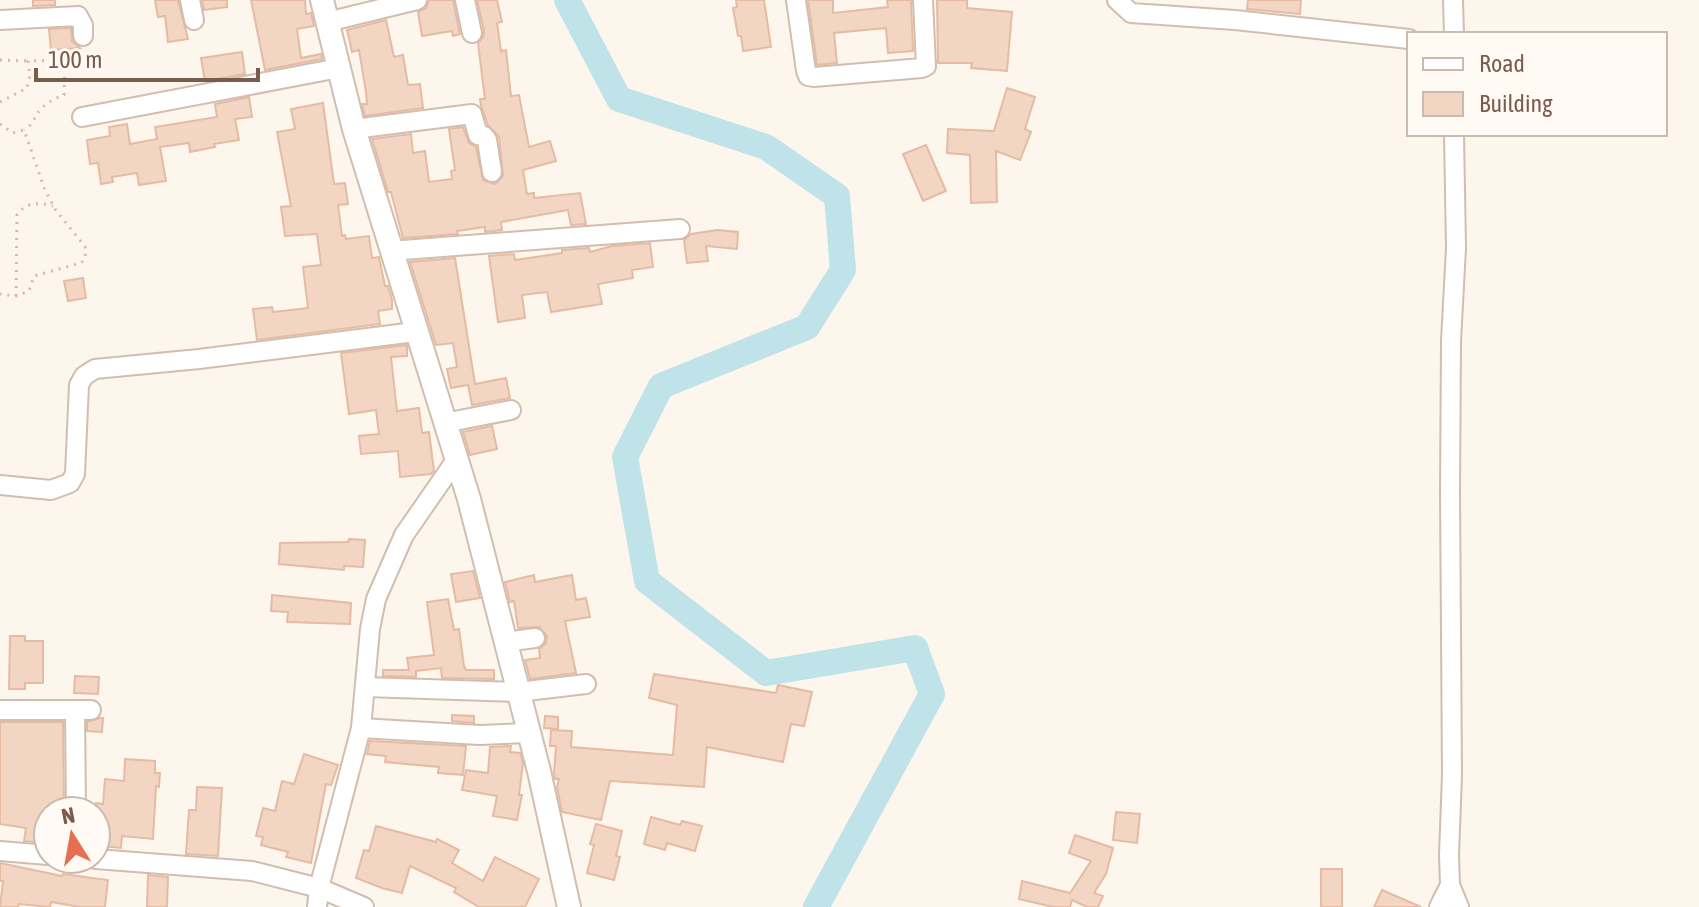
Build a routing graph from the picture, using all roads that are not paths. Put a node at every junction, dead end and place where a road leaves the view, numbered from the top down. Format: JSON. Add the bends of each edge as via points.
{"nodes":[{"id":1,"x":190,"y":0,"type":"edge"},
{"id":2,"x":322,"y":0,"type":"edge"},
{"id":3,"x":417,"y":0,"type":"edge"},
{"id":4,"x":465,"y":0,"type":"edge"},
{"id":5,"x":796,"y":0,"type":"edge"},
{"id":6,"x":923,"y":0,"type":"edge"},
{"id":7,"x":1453,"y":0,"type":"edge"},
{"id":8,"x":1120,"y":2,"type":"edge"},
{"id":9,"x":0,"y":20,"type":"edge"},
{"id":10,"x":194,"y":20,"type":"dead end"},
{"id":11,"x":327,"y":22,"type":"junction"},
{"id":12,"x":1454,"y":32,"type":"edge"},
{"id":13,"x":472,"y":33,"type":"dead end"},
{"id":14,"x":83,"y":36,"type":"dead end"},
{"id":15,"x":1407,"y":39,"type":"edge"},
{"id":16,"x":339,"y":68,"type":"junction"},
{"id":17,"x":82,"y":117,"type":"dead end"},
{"id":18,"x":354,"y":129,"type":"junction"},
{"id":19,"x":1454,"y":136,"type":"edge"},
{"id":20,"x":492,"y":172,"type":"dead end"},
{"id":21,"x":680,"y":229,"type":"dead end"},
{"id":22,"x":390,"y":251,"type":"junction"},
{"id":23,"x":415,"y":332,"type":"junction"},
{"id":24,"x":511,"y":410,"type":"dead end"},
{"id":25,"x":444,"y":423,"type":"junction"},
{"id":26,"x":456,"y":460,"type":"junction"},
{"id":27,"x":0,"y":485,"type":"edge"},
{"id":28,"x":535,"y":638,"type":"dead end"},
{"id":29,"x":505,"y":642,"type":"junction"},
{"id":30,"x":586,"y":684,"type":"dead end"},
{"id":31,"x":365,"y":687,"type":"junction"},
{"id":32,"x":518,"y":692,"type":"junction"},
{"id":33,"x":0,"y":710,"type":"edge"},
{"id":34,"x":361,"y":728,"type":"junction"},
{"id":35,"x":529,"y":733,"type":"junction"},
{"id":36,"x":77,"y":795,"type":"edge"},
{"id":37,"x":0,"y":851,"type":"edge"},
{"id":38,"x":32,"y":854,"type":"edge"},
{"id":39,"x":112,"y":860,"type":"edge"},
{"id":40,"x":1450,"y":885,"type":"junction"},
{"id":41,"x":319,"y":888,"type":"junction"},
{"id":42,"x":317,"y":907,"type":"edge"},
{"id":43,"x":364,"y":907,"type":"edge"},
{"id":44,"x":569,"y":907,"type":"edge"},
{"id":45,"x":1439,"y":907,"type":"edge"},
{"id":46,"x":1459,"y":907,"type":"edge"}],
"edges":[{"from":1,"to":10,"type":"street"},
{"from":2,"to":11,"type":"street"},
{"from":3,"to":11,"type":"street"},
{"from":4,"to":13,"type":"street"},
{"from":5,"to":6,"type":"street","via":[[806,71],[814,77],[926,66]]},
{"from":7,"to":12,"type":"street"},
{"from":8,"to":15,"type":"street","via":[[1131,13]]},
{"from":9,"to":14,"type":"street","via":[[78,16]]},
{"from":11,"to":16,"type":"street"},
{"from":16,"to":17,"type":"street"},
{"from":16,"to":18,"type":"street"},
{"from":18,"to":20,"type":"street","via":[[472,114],[478,135],[487,140]]},
{"from":18,"to":22,"type":"street"},
{"from":19,"to":40,"type":"street"},
{"from":21,"to":22,"type":"street"},
{"from":22,"to":23,"type":"street"},
{"from":23,"to":25,"type":"street"},
{"from":23,"to":27,"type":"street","via":[[95,369],[79,385],[75,474],[70,483],[51,490]]},
{"from":24,"to":25,"type":"street"},
{"from":25,"to":26,"type":"street"},
{"from":26,"to":29,"type":"street"},
{"from":26,"to":31,"type":"street","via":[[404,535],[386,572],[370,629]]},
{"from":28,"to":29,"type":"street"},
{"from":29,"to":32,"type":"street"},
{"from":30,"to":32,"type":"street"},
{"from":31,"to":32,"type":"street"},
{"from":31,"to":34,"type":"street"},
{"from":32,"to":35,"type":"street"},
{"from":33,"to":36,"type":"street","via":[[83,710]]},
{"from":34,"to":35,"type":"street"},
{"from":34,"to":41,"type":"street"},
{"from":35,"to":44,"type":"street"},
{"from":37,"to":38,"type":"street"},
{"from":39,"to":41,"type":"street","via":[[252,871]]},
{"from":40,"to":45,"type":"street"},
{"from":40,"to":46,"type":"street"},
{"from":41,"to":42,"type":"street"},
{"from":41,"to":43,"type":"street"}]}
